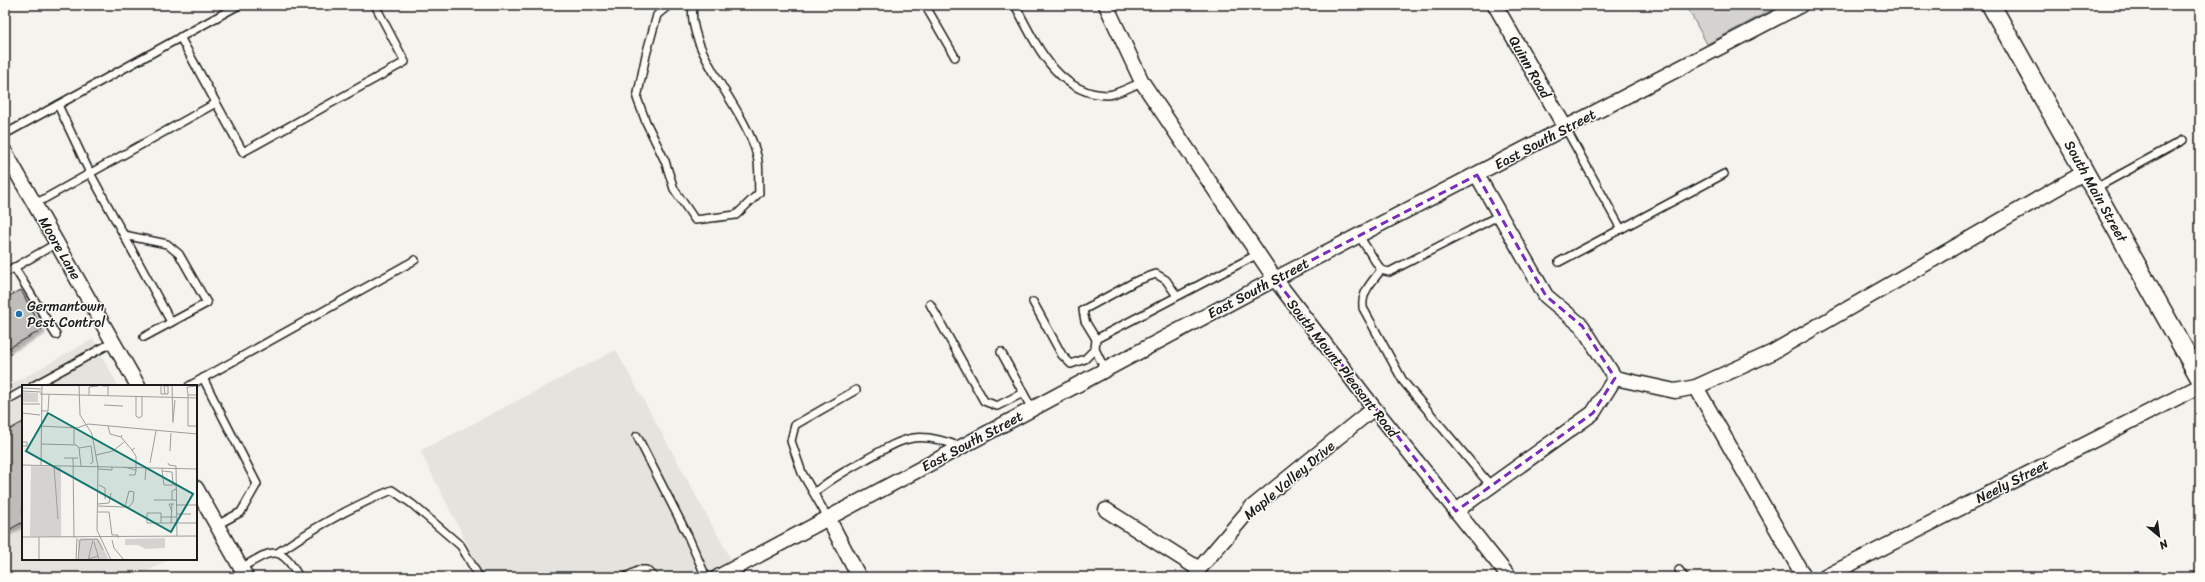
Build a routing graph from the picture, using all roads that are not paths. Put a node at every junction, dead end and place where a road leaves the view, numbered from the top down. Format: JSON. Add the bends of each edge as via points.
{"nodes":[{"id":1,"x":239,"y":5,"type":"edge"},
{"id":2,"x":375,"y":5,"type":"edge"},
{"id":3,"x":669,"y":5,"type":"edge"},
{"id":4,"x":693,"y":5,"type":"edge"},
{"id":5,"x":925,"y":5,"type":"edge"},
{"id":6,"x":1015,"y":5,"type":"edge"},
{"id":7,"x":1106,"y":5,"type":"edge"},
{"id":8,"x":1495,"y":5,"type":"edge"},
{"id":9,"x":1991,"y":5,"type":"edge"},
{"id":10,"x":1792,"y":7,"type":"edge"},
{"id":11,"x":180,"y":37,"type":"junction"},
{"id":12,"x":954,"y":57,"type":"dead end"},
{"id":13,"x":1142,"y":82,"type":"junction"},
{"id":14,"x":216,"y":103,"type":"junction"},
{"id":15,"x":58,"y":105,"type":"junction"},
{"id":16,"x":1566,"y":129,"type":"junction"},
{"id":17,"x":5,"y":134,"type":"edge"},
{"id":18,"x":2183,"y":140,"type":"dead end"},
{"id":19,"x":5,"y":152,"type":"edge"},
{"id":20,"x":2085,"y":172,"type":"junction"},
{"id":21,"x":90,"y":173,"type":"junction"},
{"id":22,"x":1724,"y":174,"type":"dead end"},
{"id":23,"x":1477,"y":175,"type":"junction"},
{"id":24,"x":2094,"y":188,"type":"junction"},
{"id":25,"x":35,"y":204,"type":"junction"},
{"id":26,"x":1500,"y":215,"type":"junction"},
{"id":27,"x":1621,"y":229,"type":"junction"},
{"id":28,"x":124,"y":235,"type":"junction"},
{"id":29,"x":1359,"y":236,"type":"junction"},
{"id":30,"x":57,"y":243,"type":"junction"},
{"id":31,"x":1258,"y":254,"type":"junction"},
{"id":32,"x":415,"y":260,"type":"dead end"},
{"id":33,"x":1559,"y":262,"type":"dead end"},
{"id":34,"x":14,"y":267,"type":"junction"},
{"id":35,"x":1381,"y":270,"type":"junction"},
{"id":36,"x":5,"y":272,"type":"edge"},
{"id":37,"x":1275,"y":279,"type":"junction"},
{"id":38,"x":1178,"y":296,"type":"junction"},
{"id":39,"x":1033,"y":302,"type":"dead end"},
{"id":40,"x":930,"y":304,"type":"dead end"},
{"id":41,"x":172,"y":322,"type":"junction"},
{"id":42,"x":56,"y":336,"type":"dead end"},
{"id":43,"x":144,"y":337,"type":"dead end"},
{"id":44,"x":1096,"y":339,"type":"junction"},
{"id":45,"x":113,"y":342,"type":"junction"},
{"id":46,"x":1095,"y":349,"type":"junction"},
{"id":47,"x":1001,"y":352,"type":"dead end"},
{"id":48,"x":1105,"y":370,"type":"junction"},
{"id":49,"x":203,"y":378,"type":"junction"},
{"id":50,"x":1615,"y":378,"type":"junction"},
{"id":51,"x":2200,"y":378,"type":"edge"},
{"id":52,"x":35,"y":385,"type":"edge"},
{"id":53,"x":137,"y":385,"type":"edge"},
{"id":54,"x":191,"y":385,"type":"edge"},
{"id":55,"x":2200,"y":386,"type":"edge"},
{"id":56,"x":1696,"y":387,"type":"junction"},
{"id":57,"x":856,"y":390,"type":"dead end"},
{"id":58,"x":22,"y":392,"type":"edge"},
{"id":59,"x":1023,"y":393,"type":"junction"},
{"id":60,"x":5,"y":401,"type":"edge"},
{"id":61,"x":1374,"y":408,"type":"junction"},
{"id":62,"x":1032,"y":409,"type":"junction"},
{"id":63,"x":636,"y":436,"type":"dead end"},
{"id":64,"x":962,"y":447,"type":"junction"},
{"id":65,"x":1491,"y":486,"type":"junction"},
{"id":66,"x":197,"y":490,"type":"edge"},
{"id":67,"x":814,"y":493,"type":"junction"},
{"id":68,"x":1106,"y":510,"type":"dead end"},
{"id":69,"x":1456,"y":511,"type":"junction"},
{"id":70,"x":828,"y":518,"type":"junction"},
{"id":71,"x":217,"y":525,"type":"junction"},
{"id":72,"x":277,"y":553,"type":"junction"},
{"id":73,"x":1679,"y":570,"type":"dead end"},
{"id":74,"x":244,"y":573,"type":"edge"},
{"id":75,"x":1198,"y":573,"type":"edge"},
{"id":76,"x":299,"y":577,"type":"edge"},
{"id":77,"x":479,"y":577,"type":"edge"},
{"id":78,"x":625,"y":577,"type":"edge"},
{"id":79,"x":654,"y":577,"type":"edge"},
{"id":80,"x":706,"y":577,"type":"edge"},
{"id":81,"x":718,"y":577,"type":"edge"},
{"id":82,"x":859,"y":577,"type":"edge"},
{"id":83,"x":1509,"y":577,"type":"edge"},
{"id":84,"x":1684,"y":577,"type":"edge"},
{"id":85,"x":1804,"y":577,"type":"edge"},
{"id":86,"x":1825,"y":577,"type":"edge"}],
"edges":[{"from":1,"to":11,"type":"lane"},
{"from":2,"to":14,"type":"lane","via":[[405,62],[243,152]]},
{"from":3,"to":4,"type":"lane","via":[[656,15],[638,98],[674,188],[695,220],[736,215],[759,193],[757,156],[740,115],[698,42],[691,18]]},
{"from":5,"to":12,"type":"lane"},
{"from":6,"to":13,"type":"lane","via":[[1042,54],[1058,74],[1080,89],[1108,95]]},
{"from":7,"to":13,"type":"street","name":"South Mount Pleasant Road"},
{"from":8,"to":16,"type":"street","name":"Quinn Road"},
{"from":9,"to":20,"type":"street","name":"South Main Street"},
{"from":10,"to":16,"type":"street","name":"East South Street"},
{"from":11,"to":14,"type":"lane"},
{"from":11,"to":15,"type":"lane"},
{"from":13,"to":31,"type":"street","name":"South Mount Pleasant Road"},
{"from":14,"to":21,"type":"lane"},
{"from":15,"to":17,"type":"lane"},
{"from":15,"to":21,"type":"lane"},
{"from":16,"to":23,"type":"street","name":"East South Street"},
{"from":16,"to":27,"type":"lane"},
{"from":18,"to":24,"type":"lane"},
{"from":19,"to":25,"type":"street","name":"Moore Lane"},
{"from":20,"to":24,"type":"street","name":"South Main Street"},
{"from":20,"to":56,"type":"street","via":[[1771,354]]},
{"from":21,"to":25,"type":"lane"},
{"from":21,"to":28,"type":"lane"},
{"from":22,"to":27,"type":"lane"},
{"from":23,"to":26,"type":"street"},
{"from":23,"to":29,"type":"street","name":"East South Street"},
{"from":24,"to":51,"type":"street","name":"South Main Street"},
{"from":25,"to":30,"type":"street","name":"Moore Lane"},
{"from":26,"to":35,"type":"lane","via":[[1389,272]]},
{"from":26,"to":50,"type":"street","via":[[1546,296],[1582,326]]},
{"from":27,"to":33,"type":"lane"},
{"from":28,"to":41,"type":"lane"},
{"from":28,"to":41,"type":"lane","via":[[167,244],[180,254],[206,303]]},
{"from":29,"to":35,"type":"lane"},
{"from":29,"to":37,"type":"street","name":"East South Street"},
{"from":30,"to":34,"type":"lane"},
{"from":30,"to":45,"type":"street","name":"Moore Lane"},
{"from":31,"to":37,"type":"street","name":"South Mount Pleasant Road"},
{"from":31,"to":38,"type":"lane"},
{"from":32,"to":49,"type":"lane"},
{"from":34,"to":36,"type":"lane"},
{"from":34,"to":42,"type":"lane"},
{"from":35,"to":65,"type":"lane","via":[[1362,298],[1364,308],[1403,381]]},
{"from":37,"to":48,"type":"street","name":"East South Street"},
{"from":37,"to":61,"type":"street","name":"South Mount Pleasant Road"},
{"from":38,"to":44,"type":"lane"},
{"from":38,"to":44,"type":"lane","via":[[1166,280],[1156,274],[1136,281],[1083,310],[1085,321]]},
{"from":39,"to":46,"type":"lane","via":[[1062,355],[1071,364],[1085,359]]},
{"from":40,"to":59,"type":"lane","via":[[984,401],[997,406]]},
{"from":41,"to":43,"type":"lane"},
{"from":44,"to":46,"type":"lane"},
{"from":45,"to":52,"type":"lane"},
{"from":45,"to":53,"type":"street","name":"Moore Lane"},
{"from":46,"to":48,"type":"lane"},
{"from":47,"to":59,"type":"lane"},
{"from":48,"to":62,"type":"street","name":"East South Street"},
{"from":49,"to":54,"type":"lane"},
{"from":49,"to":71,"type":"lane","via":[[257,484],[241,512]]},
{"from":50,"to":56,"type":"street","via":[[1675,392]]},
{"from":50,"to":65,"type":"street","via":[[1593,413]]},
{"from":55,"to":86,"type":"street","name":"Neely Street"},
{"from":56,"to":85,"type":"street"},
{"from":57,"to":67,"type":"lane","via":[[795,424],[791,441],[802,473]]},
{"from":58,"to":60,"type":"lane"},
{"from":59,"to":62,"type":"lane"},
{"from":61,"to":69,"type":"street","name":"South Mount Pleasant Road"},
{"from":61,"to":75,"type":"street","name":"Maple Valley Drive","via":[[1251,508]]},
{"from":62,"to":64,"type":"street","name":"East South Street"},
{"from":63,"to":80,"type":"lane","via":[[687,534]]},
{"from":64,"to":67,"type":"lane","via":[[921,436],[894,442],[832,478]]},
{"from":64,"to":70,"type":"street","name":"East South Street"},
{"from":65,"to":69,"type":"street"},
{"from":66,"to":71,"type":"street"},
{"from":67,"to":70,"type":"lane"},
{"from":68,"to":75,"type":"street"},
{"from":69,"to":83,"type":"street","name":"South Mount Pleasant Road"},
{"from":70,"to":81,"type":"street","name":"East South Street"},
{"from":70,"to":82,"type":"street"},
{"from":71,"to":74,"type":"street"},
{"from":72,"to":74,"type":"lane","via":[[269,553]]},
{"from":72,"to":76,"type":"lane","via":[[289,560]]},
{"from":72,"to":77,"type":"lane","via":[[303,535],[363,502],[392,490],[461,546]]},
{"from":73,"to":84,"type":"lane"},
{"from":78,"to":79,"type":"lane","via":[[646,570]]}]}
